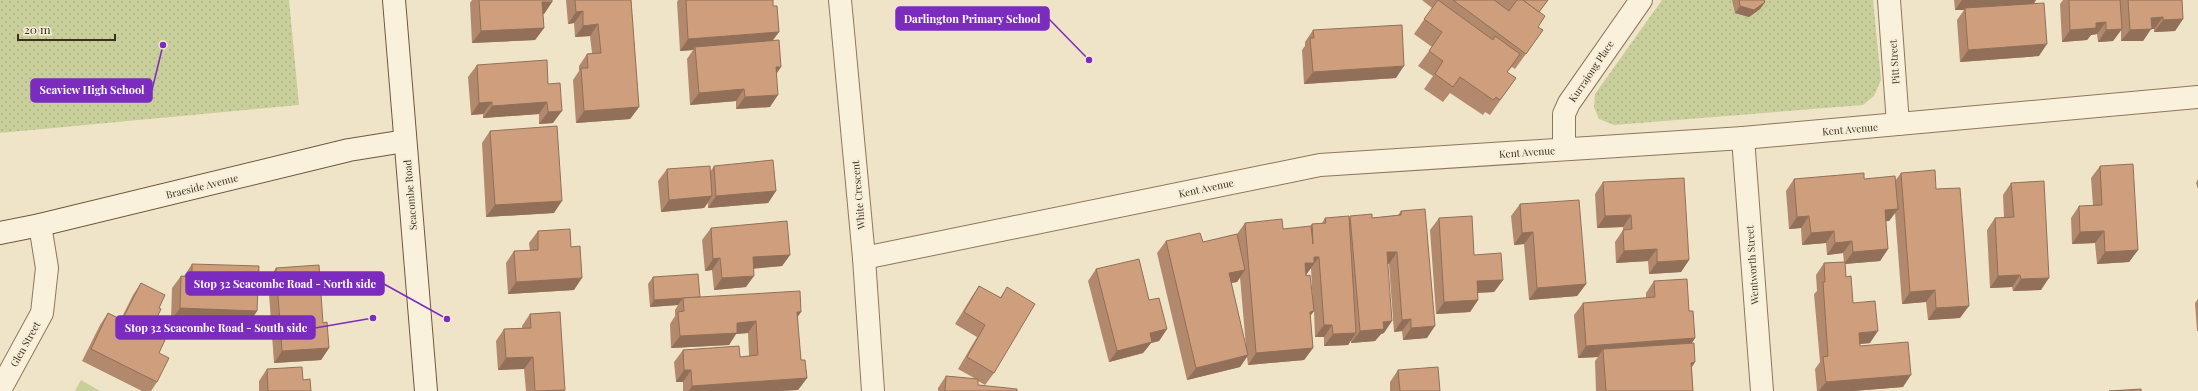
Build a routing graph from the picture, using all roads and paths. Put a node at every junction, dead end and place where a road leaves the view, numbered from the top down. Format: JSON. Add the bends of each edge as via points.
{"nodes":[{"id":1,"x":394,"y":0,"type":"edge"},
{"id":2,"x":840,"y":0,"type":"edge"},
{"id":3,"x":1641,"y":0,"type":"edge"},
{"id":4,"x":1890,"y":0,"type":"edge"},
{"id":5,"x":2198,"y":97,"type":"edge"},
{"id":6,"x":1898,"y":124,"type":"junction"},
{"id":7,"x":1743,"y":138,"type":"junction"},
{"id":8,"x":405,"y":141,"type":"junction"},
{"id":9,"x":1564,"y":149,"type":"junction"},
{"id":10,"x":40,"y":226,"type":"junction"},
{"id":11,"x":0,"y":233,"type":"edge"},
{"id":12,"x":864,"y":258,"type":"junction"},
{"id":13,"x":0,"y":390,"type":"edge"},
{"id":14,"x":426,"y":391,"type":"edge"},
{"id":15,"x":873,"y":391,"type":"edge"},
{"id":16,"x":1762,"y":391,"type":"edge"}],
"edges":[{"from":1,"to":8,"type":"street","name":"Seacombe Road"},
{"from":2,"to":12,"type":"street","name":"White Crescent"},
{"from":3,"to":9,"type":"street","name":"Kurrajong Place","via":[[1569,103],[1564,114]]},
{"from":4,"to":6,"type":"street","name":"Pitt Street"},
{"from":5,"to":6,"type":"street","name":"Kent Avenue"},
{"from":6,"to":7,"type":"street","name":"Kent Avenue"},
{"from":7,"to":9,"type":"street","name":"Kent Avenue"},
{"from":7,"to":16,"type":"street","name":"Wentworth Street"},
{"from":8,"to":10,"type":"street","name":"Braeside Avenue","via":[[349,150]]},
{"from":8,"to":14,"type":"street","name":"Seacombe Road"},
{"from":9,"to":12,"type":"street","name":"Kent Avenue","via":[[1320,165]]},
{"from":10,"to":11,"type":"street","name":"Braeside Avenue"},
{"from":10,"to":13,"type":"street","name":"Glen Street","via":[[47,268],[42,313]]},
{"from":12,"to":15,"type":"street","name":"White Crescent"}]}
